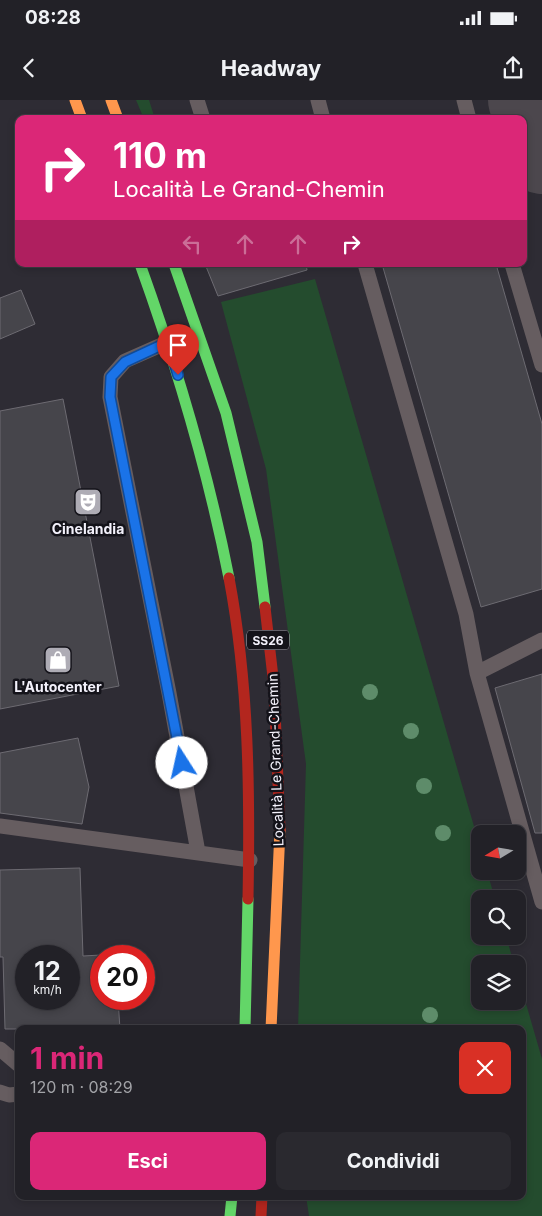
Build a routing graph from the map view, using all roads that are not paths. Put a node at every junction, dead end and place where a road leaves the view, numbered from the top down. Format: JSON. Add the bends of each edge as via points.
{"nodes":[{"id":1,"x":74,"y":100,"type":"edge"},
{"id":2,"x":111,"y":100,"type":"edge"},
{"id":3,"x":197,"y":100,"type":"edge"},
{"id":4,"x":318,"y":100,"type":"edge"},
{"id":5,"x":464,"y":100,"type":"edge"},
{"id":6,"x":80,"y":115,"type":"edge"},
{"id":7,"x":117,"y":115,"type":"edge"},
{"id":8,"x":202,"y":115,"type":"edge"},
{"id":9,"x":322,"y":115,"type":"edge"},
{"id":10,"x":468,"y":115,"type":"edge"},
{"id":11,"x":141,"y":267,"type":"edge"},
{"id":12,"x":175,"y":267,"type":"edge"},
{"id":13,"x":366,"y":267,"type":"edge"},
{"id":14,"x":513,"y":267,"type":"edge"},
{"id":15,"x":168,"y":342,"type":"junction"},
{"id":16,"x":542,"y":365,"type":"edge"},
{"id":17,"x":542,"y":640,"type":"edge"},
{"id":18,"x":477,"y":673,"type":"junction"},
{"id":19,"x":0,"y":826,"type":"edge"},
{"id":20,"x":198,"y":852,"type":"junction"},
{"id":21,"x":250,"y":860,"type":"junction"},
{"id":22,"x":542,"y":902,"type":"edge"},
{"id":23,"x":245,"y":1025,"type":"edge"},
{"id":24,"x":272,"y":1025,"type":"edge"},
{"id":25,"x":0,"y":1049,"type":"edge"},
{"id":26,"x":15,"y":1062,"type":"edge"},
{"id":27,"x":0,"y":1092,"type":"edge"},
{"id":28,"x":15,"y":1094,"type":"edge"},
{"id":29,"x":232,"y":1200,"type":"edge"},
{"id":30,"x":262,"y":1200,"type":"edge"},
{"id":31,"x":230,"y":1216,"type":"edge"},
{"id":32,"x":261,"y":1216,"type":"edge"}],
"edges":[{"from":1,"to":6,"type":"main road"},
{"from":2,"to":7,"type":"main road"},
{"from":3,"to":8,"type":"lane"},
{"from":4,"to":9,"type":"lane"},
{"from":5,"to":10,"type":"lane"},
{"from":11,"to":15,"type":"main road","name":"Località Le Grand-Chemin","number":"SS26"},
{"from":12,"to":24,"type":"main road","name":"Località Le Grand-Chemin","number":"SS26","via":[[226,413],[257,542],[274,686],[280,830]]},
{"from":13,"to":18,"type":"lane","via":[[466,614]]},
{"from":14,"to":16,"type":"lane"},
{"from":15,"to":20,"type":"lane","via":[[125,362],[111,377],[110,397],[170,693]]},
{"from":15,"to":21,"type":"main road","name":"Località Le Grand-Chemin","number":"SS26","via":[[199,441],[242,651]]},
{"from":17,"to":18,"type":"lane"},
{"from":18,"to":22,"type":"lane"},
{"from":19,"to":20,"type":"lane"},
{"from":20,"to":21,"type":"lane"},
{"from":21,"to":23,"type":"main road","name":"Località Le Grand-Chemin","number":"SS26"},
{"from":25,"to":26,"type":"lane"},
{"from":27,"to":28,"type":"lane"},
{"from":29,"to":31,"type":"main road"},
{"from":30,"to":32,"type":"main road"}]}
